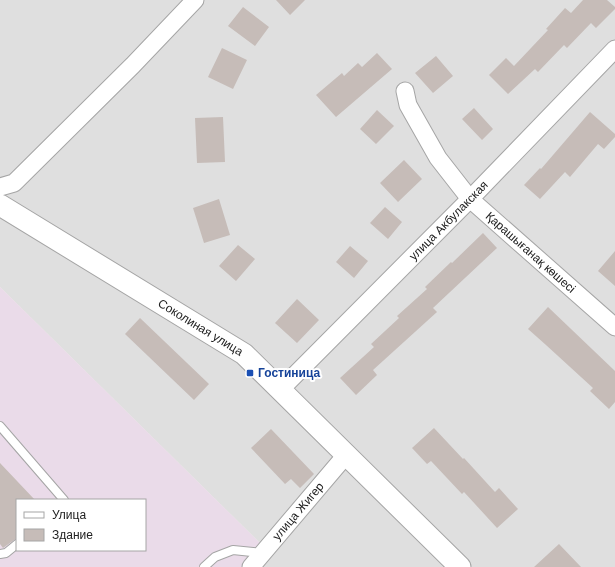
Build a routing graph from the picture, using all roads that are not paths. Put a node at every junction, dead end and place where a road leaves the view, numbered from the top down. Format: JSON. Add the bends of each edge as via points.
{"nodes":[{"id":1,"x":195,"y":0,"type":"edge"},
{"id":2,"x":615,"y":49,"type":"edge"},
{"id":3,"x":406,"y":91,"type":"dead end"},
{"id":4,"x":0,"y":187,"type":"edge"},
{"id":5,"x":470,"y":199,"type":"junction"},
{"id":6,"x":0,"y":205,"type":"edge"},
{"id":7,"x":615,"y":327,"type":"edge"},
{"id":8,"x":280,"y":390,"type":"junction"},
{"id":9,"x":0,"y":426,"type":"edge"},
{"id":10,"x":346,"y":455,"type":"junction"},
{"id":11,"x":63,"y":499,"type":"edge"},
{"id":12,"x":16,"y":545,"type":"edge"},
{"id":13,"x":263,"y":553,"type":"junction"},
{"id":14,"x":0,"y":554,"type":"edge"},
{"id":15,"x":204,"y":567,"type":"edge"},
{"id":16,"x":251,"y":567,"type":"edge"},
{"id":17,"x":460,"y":567,"type":"edge"}],
"edges":[{"from":1,"to":4,"type":"street","via":[[14,183]]},
{"from":2,"to":5,"type":"street","name":"улица Акбулакская"},
{"from":3,"to":5,"type":"street","name":"Қарашығанақ көшесі","via":[[408,105],[438,158]]},
{"from":5,"to":7,"type":"street","name":"Қарашығанақ көшесі"},
{"from":5,"to":8,"type":"street","name":"улица Акбулакская"},
{"from":6,"to":8,"type":"street","name":"Соколиная улица","via":[[244,354]]},
{"from":8,"to":10,"type":"street","name":"Соколиная улица"},
{"from":9,"to":11,"type":"lane"},
{"from":10,"to":13,"type":"street","name":"улица Жигер"},
{"from":10,"to":17,"type":"street","name":"Соколиная улица"},
{"from":12,"to":14,"type":"lane","via":[[6,553]]},
{"from":13,"to":15,"type":"lane","via":[[233,550],[215,557]]},
{"from":13,"to":16,"type":"street","name":"улица Жигер"}]}
